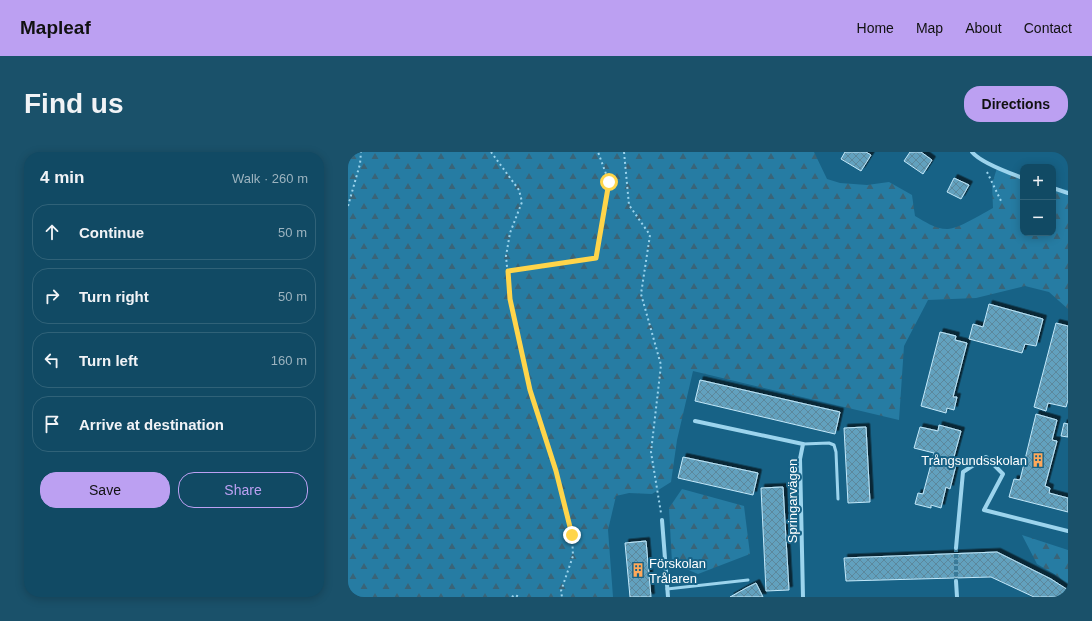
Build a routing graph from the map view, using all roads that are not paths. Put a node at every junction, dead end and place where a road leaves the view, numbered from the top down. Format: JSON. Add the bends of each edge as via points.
{"nodes":[{"id":1,"x":972,"y":152,"type":"edge"},
{"id":2,"x":1020,"y":177,"type":"edge"},
{"id":3,"x":1056,"y":189,"type":"edge"},
{"id":4,"x":1068,"y":193,"type":"edge"},
{"id":5,"x":695,"y":421,"type":"dead end"},
{"id":6,"x":803,"y":444,"type":"junction"},
{"id":7,"x":838,"y":499,"type":"dead end"},
{"id":8,"x":662,"y":520,"type":"road end"},
{"id":9,"x":1068,"y":531,"type":"edge"},
{"id":10,"x":956,"y":548,"type":"tunnel mouth"},
{"id":11,"x":748,"y":580,"type":"dead end"},
{"id":12,"x":956,"y":580,"type":"tunnel mouth"},
{"id":13,"x":667,"y":589,"type":"junction"},
{"id":14,"x":668,"y":597,"type":"edge"},
{"id":15,"x":803,"y":597,"type":"edge"},
{"id":16,"x":957,"y":597,"type":"edge"}],
"edges":[{"from":1,"to":2,"type":"street","via":[[997,168]]},
{"from":3,"to":4,"type":"street"},
{"from":5,"to":6,"type":"street","name":"Springarvägen"},
{"from":6,"to":7,"type":"lane","via":[[834,445]]},
{"from":6,"to":15,"type":"street","name":"Springarvägen","via":[[800,459]]},
{"from":8,"to":13,"type":"street"},
{"from":9,"to":10,"type":"street","via":[[984,510],[1003,474],[986,457],[962,472]]},
{"from":11,"to":13,"type":"lane"},
{"from":12,"to":16,"type":"street"},
{"from":13,"to":14,"type":"street"}]}
